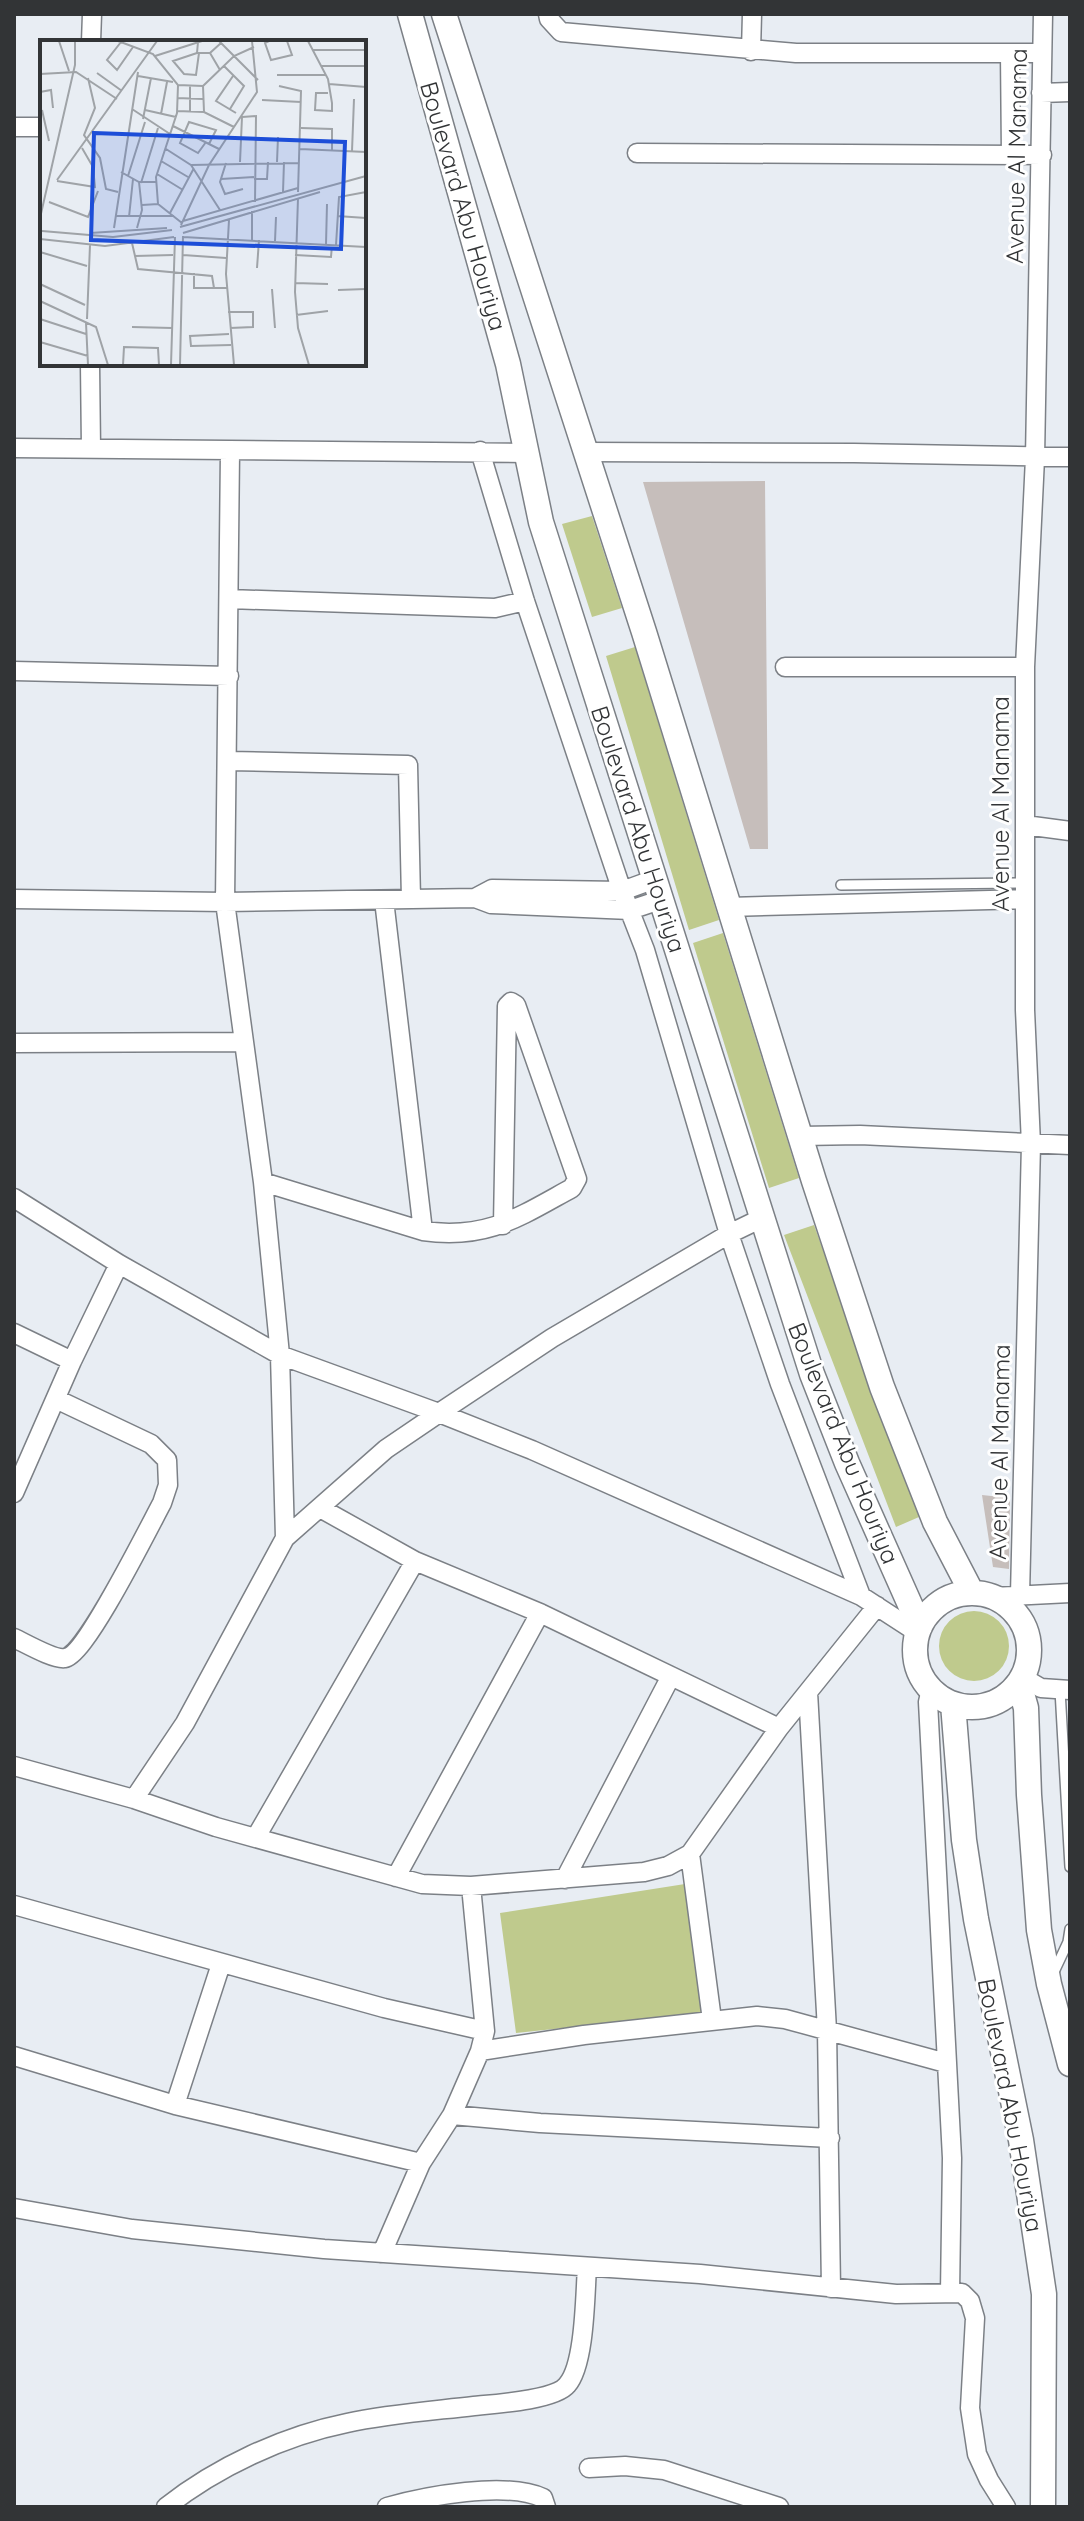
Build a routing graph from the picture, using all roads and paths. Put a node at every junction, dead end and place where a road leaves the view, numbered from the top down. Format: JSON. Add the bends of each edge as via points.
{"nodes":[{"id":1,"x":92,"y":14,"type":"edge"},
{"id":2,"x":410,"y":14,"type":"edge"},
{"id":3,"x":444,"y":14,"type":"edge"},
{"id":4,"x":548,"y":14,"type":"edge"},
{"id":5,"x":752,"y":14,"type":"edge"},
{"id":6,"x":1043,"y":14,"type":"edge"},
{"id":7,"x":91,"y":40,"type":"edge"},
{"id":8,"x":751,"y":51,"type":"junction"},
{"id":9,"x":1010,"y":53,"type":"junction"},
{"id":10,"x":1042,"y":53,"type":"junction"},
{"id":11,"x":1070,"y":92,"type":"edge"},
{"id":12,"x":1041,"y":93,"type":"junction"},
{"id":13,"x":14,"y":127,"type":"edge"},
{"id":14,"x":40,"y":127,"type":"edge"},
{"id":15,"x":637,"y":153,"type":"dead end"},
{"id":16,"x":1042,"y":155,"type":"junction"},
{"id":17,"x":1011,"y":156,"type":"junction"},
{"id":18,"x":90,"y":366,"type":"edge"},
{"id":19,"x":14,"y":448,"type":"edge"},
{"id":20,"x":91,"y":449,"type":"junction"},
{"id":21,"x":480,"y":451,"type":"junction"},
{"id":22,"x":230,"y":452,"type":"junction"},
{"id":23,"x":584,"y":452,"type":"junction"},
{"id":24,"x":525,"y":453,"type":"junction"},
{"id":25,"x":1070,"y":457,"type":"edge"},
{"id":26,"x":1035,"y":458,"type":"junction"},
{"id":27,"x":229,"y":599,"type":"junction"},
{"id":28,"x":525,"y":601,"type":"junction"},
{"id":29,"x":785,"y":667,"type":"dead end"},
{"id":30,"x":1025,"y":667,"type":"junction"},
{"id":31,"x":14,"y":671,"type":"edge"},
{"id":32,"x":229,"y":676,"type":"junction"},
{"id":33,"x":228,"y":761,"type":"junction"},
{"id":34,"x":1025,"y":825,"type":"junction"},
{"id":35,"x":1070,"y":831,"type":"edge"},
{"id":36,"x":841,"y":885,"type":"dead end"},
{"id":37,"x":659,"y":889,"type":"junction"},
{"id":38,"x":622,"y":891,"type":"junction"},
{"id":39,"x":1023,"y":891,"type":"junction"},
{"id":40,"x":475,"y":898,"type":"junction"},
{"id":41,"x":14,"y":899,"type":"edge"},
{"id":42,"x":411,"y":899,"type":"junction"},
{"id":43,"x":384,"y":900,"type":"junction"},
{"id":44,"x":225,"y":902,"type":"junction"},
{"id":45,"x":729,"y":907,"type":"junction"},
{"id":46,"x":630,"y":910,"type":"junction"},
{"id":47,"x":242,"y":1042,"type":"junction"},
{"id":48,"x":14,"y":1043,"type":"edge"},
{"id":49,"x":801,"y":1136,"type":"junction"},
{"id":50,"x":1031,"y":1144,"type":"junction"},
{"id":51,"x":1070,"y":1145,"type":"edge"},
{"id":52,"x":263,"y":1182,"type":"junction"},
{"id":53,"x":14,"y":1198,"type":"edge"},
{"id":54,"x":762,"y":1218,"type":"junction"},
{"id":55,"x":503,"y":1225,"type":"junction"},
{"id":56,"x":423,"y":1231,"type":"junction"},
{"id":57,"x":729,"y":1234,"type":"junction"},
{"id":58,"x":119,"y":1264,"type":"junction"},
{"id":59,"x":14,"y":1333,"type":"edge"},
{"id":60,"x":280,"y":1355,"type":"junction"},
{"id":61,"x":72,"y":1361,"type":"junction"},
{"id":62,"x":56,"y":1399,"type":"junction"},
{"id":63,"x":439,"y":1413,"type":"junction"},
{"id":64,"x":14,"y":1493,"type":"edge"},
{"id":65,"x":320,"y":1508,"type":"junction"},
{"id":66,"x":285,"y":1538,"type":"junction"},
{"id":67,"x":415,"y":1561,"type":"junction"},
{"id":68,"x":1070,"y":1593,"type":"edge"},
{"id":69,"x":983,"y":1595,"type":"junction"},
{"id":70,"x":1020,"y":1595,"type":"junction"},
{"id":71,"x":869,"y":1601,"type":"junction"},
{"id":72,"x":540,"y":1613,"type":"junction"},
{"id":73,"x":919,"y":1630,"type":"junction"},
{"id":74,"x":14,"y":1638,"type":"edge"},
{"id":75,"x":671,"y":1676,"type":"junction"},
{"id":76,"x":1021,"y":1680,"type":"junction"},
{"id":77,"x":931,"y":1689,"type":"junction"},
{"id":78,"x":1065,"y":1690,"type":"edge"},
{"id":79,"x":808,"y":1692,"type":"junction"},
{"id":80,"x":953,"y":1704,"type":"junction"},
{"id":81,"x":779,"y":1728,"type":"junction"},
{"id":82,"x":14,"y":1766,"type":"edge"},
{"id":83,"x":134,"y":1799,"type":"junction"},
{"id":84,"x":256,"y":1837,"type":"junction"},
{"id":85,"x":690,"y":1854,"type":"junction"},
{"id":86,"x":1070,"y":1867,"type":"edge"},
{"id":87,"x":396,"y":1877,"type":"junction"},
{"id":88,"x":565,"y":1879,"type":"junction"},
{"id":89,"x":471,"y":1886,"type":"junction"},
{"id":90,"x":14,"y":1905,"type":"edge"},
{"id":91,"x":1070,"y":1929,"type":"edge"},
{"id":92,"x":221,"y":1964,"type":"junction"},
{"id":93,"x":1049,"y":1984,"type":"junction"},
{"id":94,"x":712,"y":2020,"type":"junction"},
{"id":95,"x":827,"y":2030,"type":"junction"},
{"id":96,"x":485,"y":2031,"type":"junction"},
{"id":97,"x":480,"y":2051,"type":"junction"},
{"id":98,"x":14,"y":2056,"type":"edge"},
{"id":99,"x":946,"y":2063,"type":"junction"},
{"id":100,"x":1070,"y":2064,"type":"edge"},
{"id":101,"x":175,"y":2105,"type":"junction"},
{"id":102,"x":452,"y":2115,"type":"junction"},
{"id":103,"x":830,"y":2138,"type":"junction"},
{"id":104,"x":421,"y":2163,"type":"junction"},
{"id":105,"x":14,"y":2208,"type":"edge"},
{"id":106,"x":382,"y":2253,"type":"junction"},
{"id":107,"x":587,"y":2267,"type":"junction"},
{"id":108,"x":831,"y":2288,"type":"junction"},
{"id":109,"x":950,"y":2293,"type":"junction"},
{"id":110,"x":589,"y":2468,"type":"dead end"},
{"id":111,"x":166,"y":2507,"type":"edge"},
{"id":112,"x":387,"y":2507,"type":"edge"},
{"id":113,"x":546,"y":2507,"type":"edge"},
{"id":114,"x":779,"y":2507,"type":"edge"},
{"id":115,"x":1006,"y":2507,"type":"edge"},
{"id":116,"x":1043,"y":2507,"type":"edge"}],
"edges":[{"from":1,"to":7,"type":"street"},
{"from":2,"to":24,"type":"main road","name":"Boulevard Abu Houriya","via":[[508,364]]},
{"from":3,"to":23,"type":"main road","name":"Boulevard Abu Houriya"},
{"from":4,"to":8,"type":"street","via":[[561,32]]},
{"from":5,"to":8,"type":"street"},
{"from":6,"to":10,"type":"street","name":"Avenue Al Manama"},
{"from":8,"to":9,"type":"street"},
{"from":9,"to":10,"type":"street"},
{"from":9,"to":17,"type":"street"},
{"from":10,"to":12,"type":"street","name":"Avenue Al Manama"},
{"from":11,"to":12,"type":"street"},
{"from":12,"to":16,"type":"street","name":"Avenue Al Manama"},
{"from":13,"to":14,"type":"street"},
{"from":15,"to":17,"type":"street"},
{"from":16,"to":17,"type":"street"},
{"from":16,"to":26,"type":"street","name":"Avenue Al Manama"},
{"from":18,"to":20,"type":"street"},
{"from":19,"to":20,"type":"street"},
{"from":20,"to":22,"type":"street"},
{"from":21,"to":22,"type":"street"},
{"from":21,"to":24,"type":"street"},
{"from":21,"to":28,"type":"street"},
{"from":22,"to":27,"type":"street"},
{"from":23,"to":26,"type":"street"},
{"from":23,"to":45,"type":"main road","name":"Boulevard Abu Houriya"},
{"from":24,"to":37,"type":"main road","name":"Boulevard Abu Houriya","via":[[541,522]]},
{"from":25,"to":26,"type":"street"},
{"from":26,"to":30,"type":"street","name":"Avenue Al Manama"},
{"from":27,"to":28,"type":"street","via":[[495,608]]},
{"from":27,"to":32,"type":"street"},
{"from":28,"to":38,"type":"street"},
{"from":29,"to":30,"type":"street"},
{"from":30,"to":34,"type":"street","name":"Avenue Al Manama"},
{"from":31,"to":32,"type":"street"},
{"from":32,"to":33,"type":"street"},
{"from":33,"to":42,"type":"street","via":[[408,765]]},
{"from":33,"to":44,"type":"street"},
{"from":34,"to":35,"type":"street"},
{"from":34,"to":39,"type":"street","name":"Avenue Al Manama"},
{"from":36,"to":39,"type":"lane"},
{"from":37,"to":38,"type":"street"},
{"from":37,"to":46,"type":"street"},
{"from":37,"to":54,"type":"main road","name":"Boulevard Abu Houriya"},
{"from":38,"to":40,"type":"street","via":[[492,889]]},
{"from":38,"to":46,"type":"street"},
{"from":39,"to":45,"type":"street"},
{"from":39,"to":50,"type":"street","name":"Avenue Al Manama"},
{"from":40,"to":42,"type":"street"},
{"from":40,"to":46,"type":"street","via":[[491,904]]},
{"from":41,"to":44,"type":"street"},
{"from":42,"to":43,"type":"street"},
{"from":43,"to":44,"type":"street"},
{"from":43,"to":56,"type":"street"},
{"from":44,"to":47,"type":"street"},
{"from":45,"to":49,"type":"main road","name":"Boulevard Abu Houriya"},
{"from":46,"to":57,"type":"street"},
{"from":47,"to":48,"type":"street"},
{"from":47,"to":52,"type":"street"},
{"from":49,"to":50,"type":"street"},
{"from":49,"to":69,"type":"main road","name":"Boulevard Abu Houriya","via":[[886,1399],[935,1522]]},
{"from":50,"to":51,"type":"street"},
{"from":50,"to":70,"type":"street","name":"Avenue Al Manama"},
{"from":52,"to":56,"type":"street"},
{"from":52,"to":60,"type":"street"},
{"from":53,"to":58,"type":"street"},
{"from":54,"to":57,"type":"street"},
{"from":54,"to":73,"type":"main road","name":"Boulevard Abu Houriya","via":[[812,1374]]},
{"from":55,"to":55,"type":"street","via":[[507,1006],[511,1002],[577,1179],[572,1188]]},
{"from":55,"to":56,"type":"street","via":[[450,1235]]},
{"from":57,"to":63,"type":"street","via":[[552,1338]]},
{"from":57,"to":71,"type":"street","via":[[780,1384]]},
{"from":58,"to":60,"type":"street"},
{"from":58,"to":61,"type":"street"},
{"from":59,"to":61,"type":"street"},
{"from":60,"to":63,"type":"street"},
{"from":60,"to":66,"type":"street"},
{"from":61,"to":62,"type":"street"},
{"from":62,"to":64,"type":"street"},
{"from":62,"to":74,"type":"street","via":[[151,1444],[167,1460],[168,1485],[98,1621],[71,1657],[60,1658]]},
{"from":63,"to":65,"type":"street","via":[[386,1449]]},
{"from":63,"to":71,"type":"street"},
{"from":65,"to":66,"type":"street"},
{"from":65,"to":67,"type":"street"},
{"from":66,"to":83,"type":"street","via":[[185,1723]]},
{"from":67,"to":72,"type":"street"},
{"from":67,"to":84,"type":"street"},
{"from":68,"to":70,"type":"street"},
{"from":69,"to":70,"type":"street"},
{"from":69,"to":73,"type":"main road","via":[[959,1594],[942,1602]]},
{"from":69,"to":76,"type":"main road","via":[[1015,1613],[1026,1631],[1029,1651]]},
{"from":71,"to":73,"type":"street"},
{"from":71,"to":79,"type":"street"},
{"from":72,"to":75,"type":"street"},
{"from":72,"to":87,"type":"street"},
{"from":73,"to":77,"type":"main road","via":[[916,1660]]},
{"from":75,"to":81,"type":"street"},
{"from":75,"to":88,"type":"street"},
{"from":76,"to":78,"type":"street"},
{"from":76,"to":80,"type":"main road","via":[[992,1704]]},
{"from":76,"to":93,"type":"main road","via":[[1034,1877]]},
{"from":77,"to":80,"type":"main road"},
{"from":77,"to":99,"type":"street"},
{"from":78,"to":86,"type":"lane"},
{"from":79,"to":81,"type":"street"},
{"from":79,"to":95,"type":"street"},
{"from":80,"to":116,"type":"main road","name":"Boulevard Abu Houriya","via":[[976,1919],[1021,2140],[1044,2294]]},
{"from":81,"to":85,"type":"street"},
{"from":82,"to":83,"type":"street"},
{"from":83,"to":84,"type":"street"},
{"from":84,"to":87,"type":"street"},
{"from":85,"to":88,"type":"street","via":[[644,1872]]},
{"from":85,"to":94,"type":"street"},
{"from":87,"to":89,"type":"street"},
{"from":88,"to":89,"type":"street"},
{"from":89,"to":96,"type":"street"},
{"from":90,"to":92,"type":"street"},
{"from":91,"to":93,"type":"lane"},
{"from":92,"to":96,"type":"street"},
{"from":92,"to":101,"type":"street"},
{"from":93,"to":100,"type":"main road"},
{"from":94,"to":95,"type":"street","via":[[757,2016]]},
{"from":94,"to":97,"type":"street"},
{"from":95,"to":99,"type":"street"},
{"from":95,"to":103,"type":"street"},
{"from":96,"to":97,"type":"street"},
{"from":97,"to":102,"type":"street"},
{"from":98,"to":101,"type":"street"},
{"from":99,"to":109,"type":"street","via":[[952,2158]]},
{"from":101,"to":104,"type":"street"},
{"from":102,"to":103,"type":"street"},
{"from":102,"to":104,"type":"street"},
{"from":103,"to":108,"type":"street"},
{"from":104,"to":106,"type":"street"},
{"from":105,"to":106,"type":"street","via":[[132,2229]]},
{"from":106,"to":107,"type":"street"},
{"from":107,"to":108,"type":"street"},
{"from":107,"to":111,"type":"street","via":[[576,2373],[565,2389],[508,2402],[335,2425],[254,2455]]},
{"from":108,"to":109,"type":"street"},
{"from":109,"to":115,"type":"street","via":[[966,2296],[975,2318],[970,2395],[975,2442]]},
{"from":110,"to":114,"type":"street","via":[[664,2470]]},
{"from":112,"to":113,"type":"street","via":[[466,2494],[528,2491],[543,2498]]}]}
